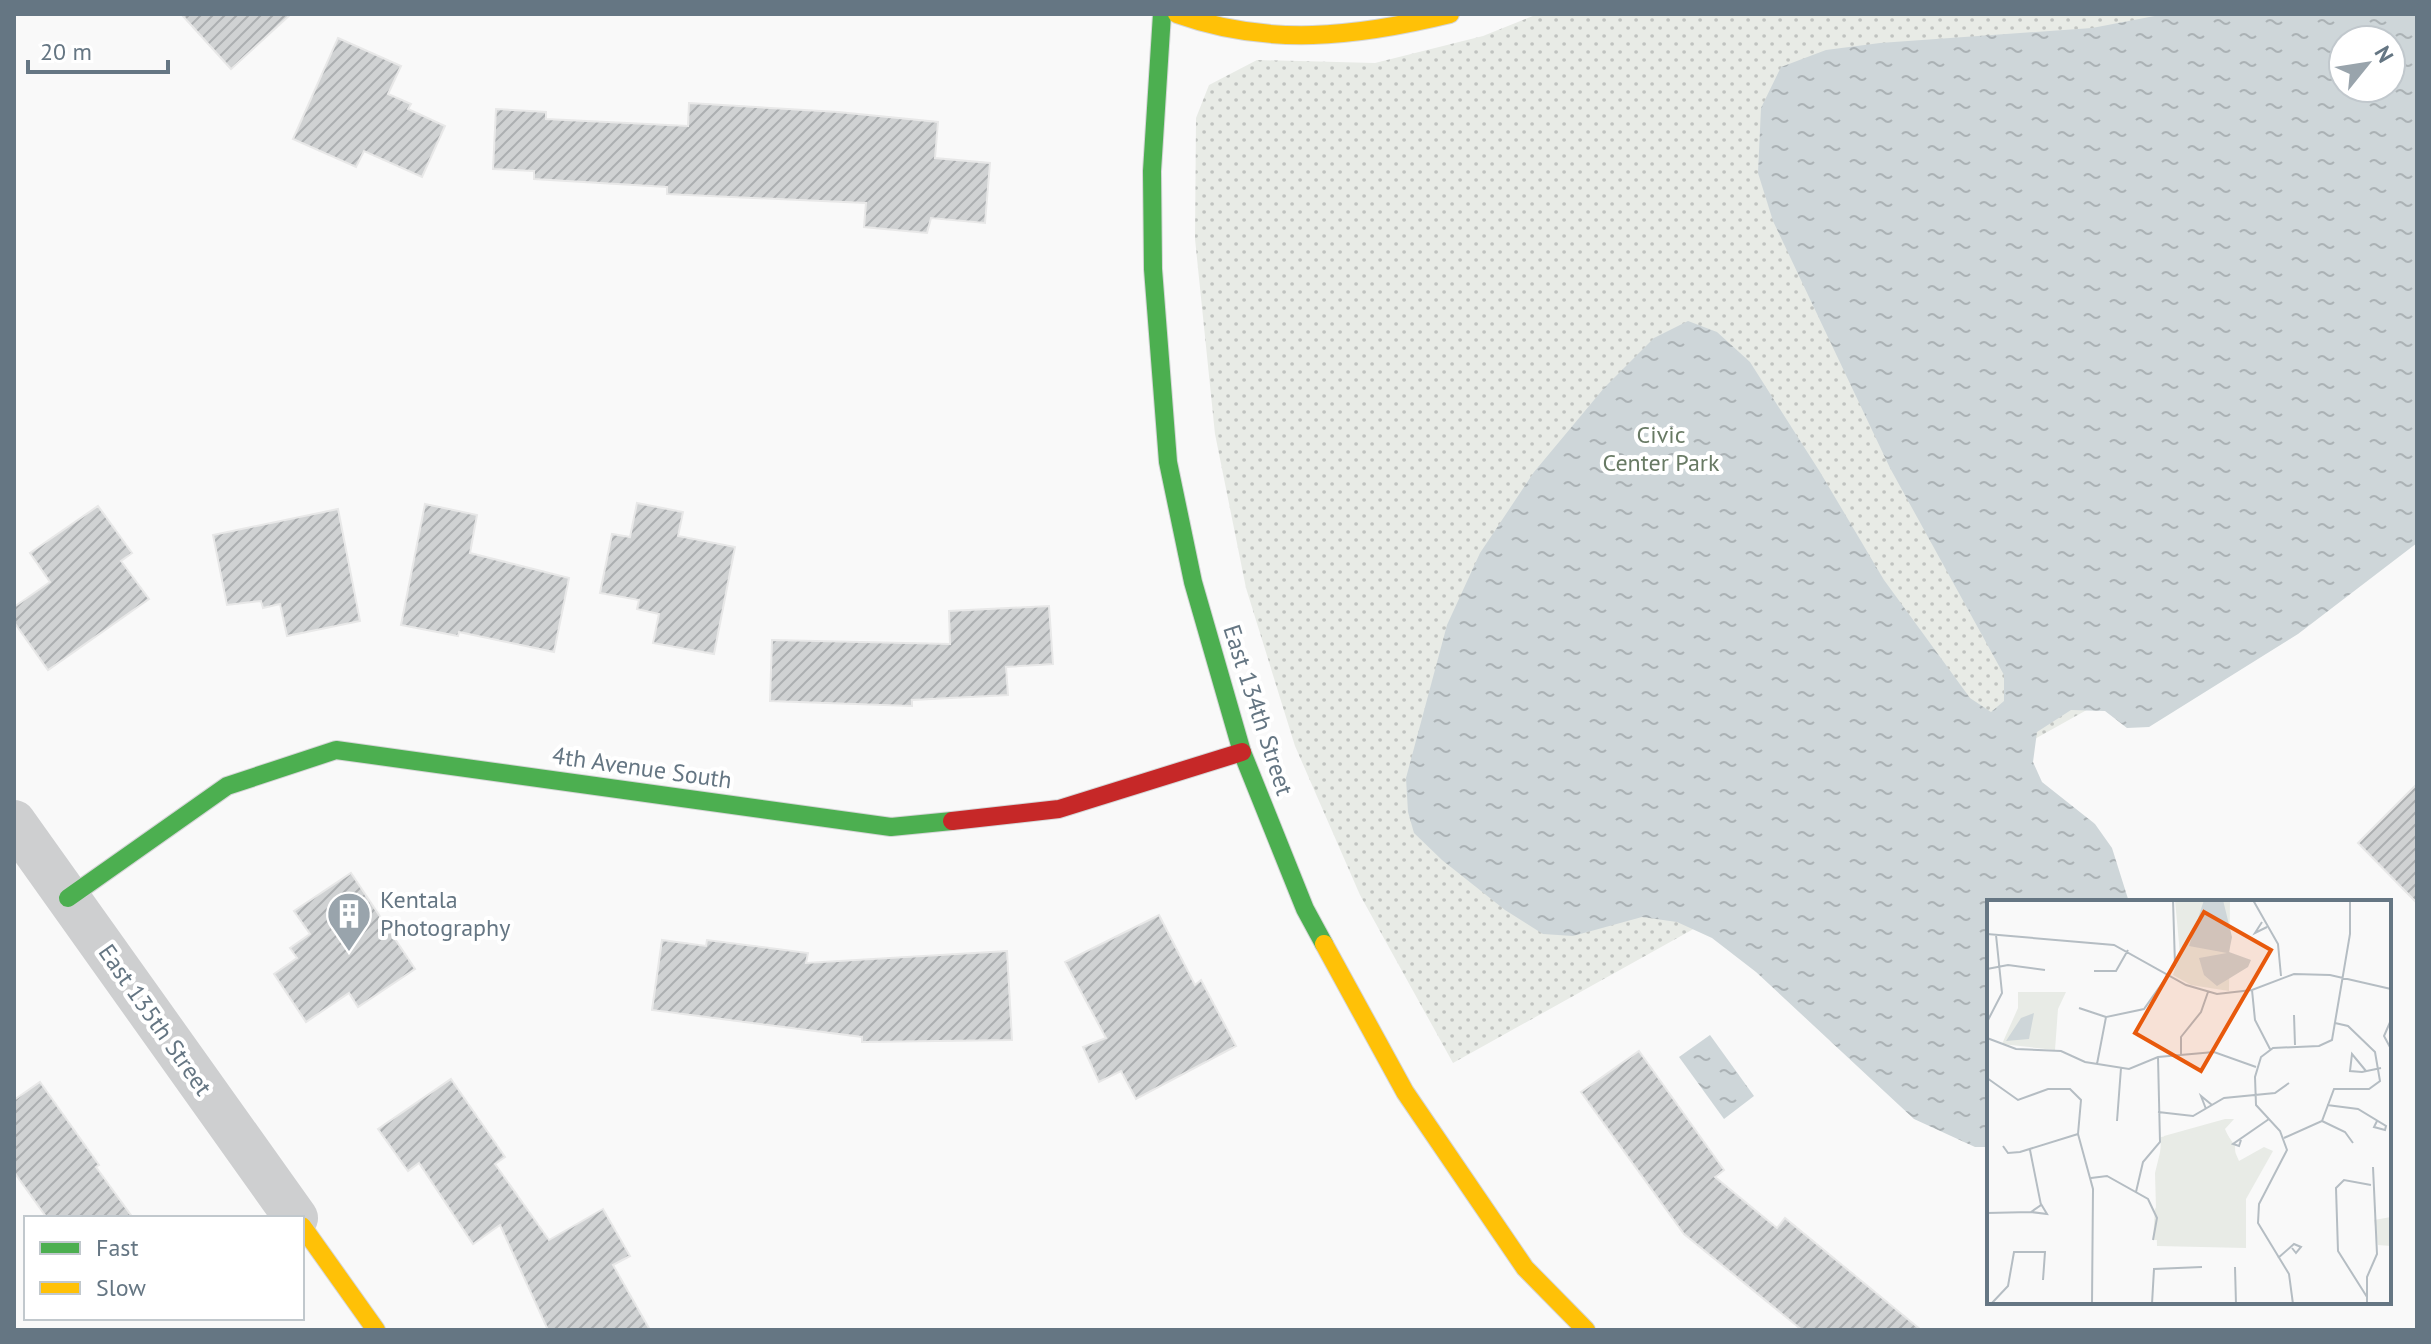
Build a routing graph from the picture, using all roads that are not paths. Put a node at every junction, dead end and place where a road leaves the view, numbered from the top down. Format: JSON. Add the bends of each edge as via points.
{"nodes":[{"id":1,"x":1162,"y":14,"type":"edge"},
{"id":2,"x":1177,"y":14,"type":"edge"},
{"id":3,"x":1450,"y":14,"type":"edge"},
{"id":4,"x":1242,"y":752,"type":"junction"},
{"id":5,"x":14,"y":822,"type":"edge"},
{"id":6,"x":68,"y":898,"type":"junction"},
{"id":7,"x":295,"y":1216,"type":"edge"},
{"id":8,"x":304,"y":1229,"type":"edge"},
{"id":9,"x":376,"y":1330,"type":"edge"},
{"id":10,"x":1586,"y":1330,"type":"edge"}],
"edges":[{"from":1,"to":4,"type":"street","name":"East 134th Street","via":[[1152,171],[1153,269],[1168,462],[1193,582]]},
{"from":2,"to":3,"type":"street","via":[[1242,33],[1327,35]]},
{"from":4,"to":6,"type":"street","name":"4th Avenue South","via":[[1059,809],[891,827],[336,750],[227,786]]},
{"from":4,"to":10,"type":"street","name":"East 134th Street","via":[[1305,909],[1405,1092],[1525,1268]]},
{"from":5,"to":6,"type":"street","name":"East 135th Street"},
{"from":6,"to":7,"type":"street","name":"East 135th Street"},
{"from":8,"to":9,"type":"street"}]}
